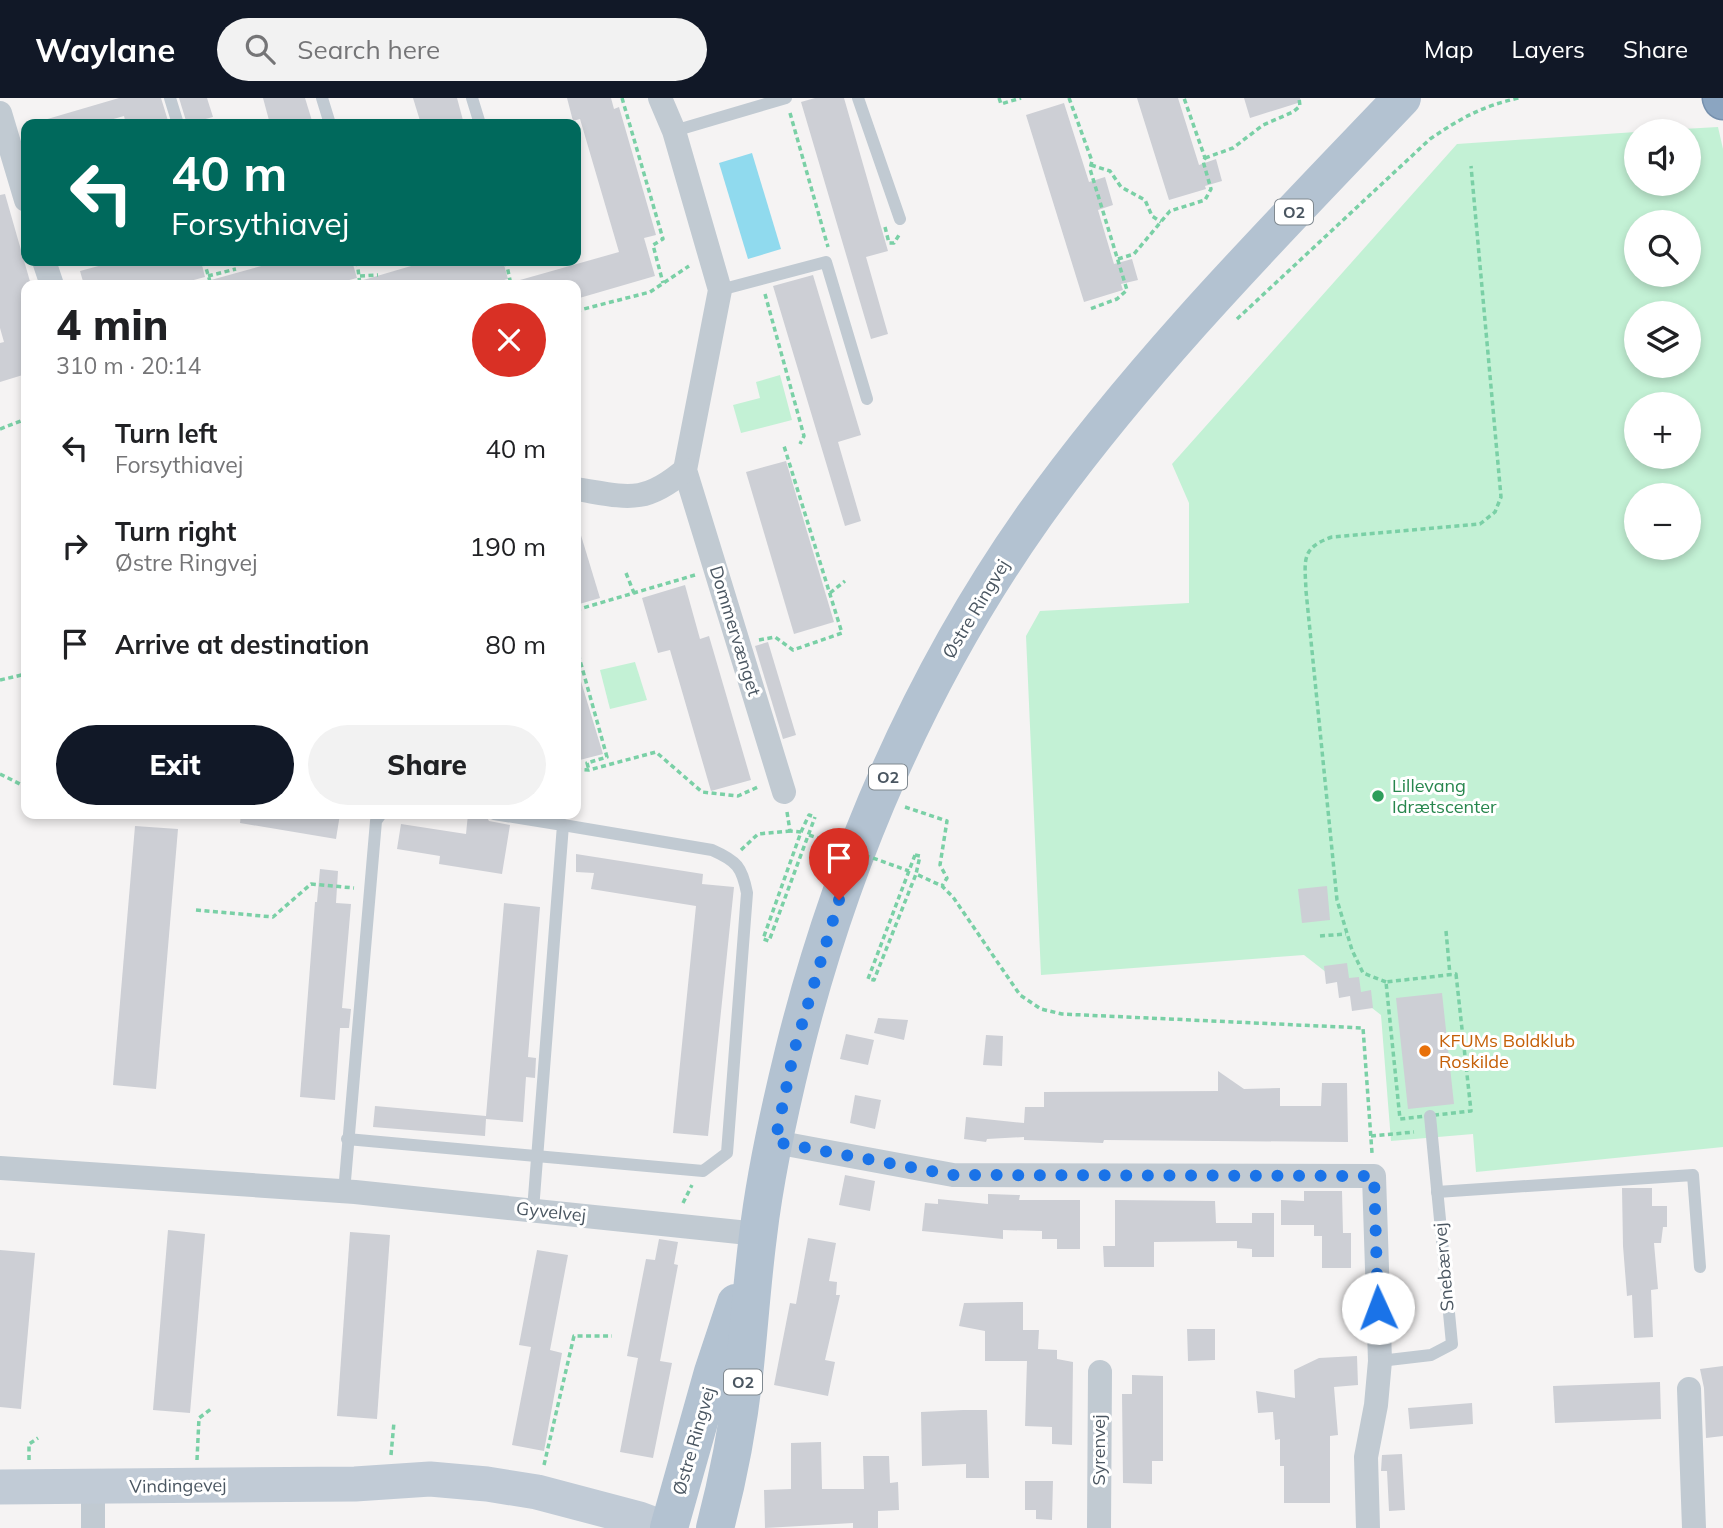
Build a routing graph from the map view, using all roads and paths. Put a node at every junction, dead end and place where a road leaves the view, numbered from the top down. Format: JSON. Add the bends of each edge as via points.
{"nodes":[{"id":1,"x":170,"y":98,"type":"edge"},
{"id":2,"x":322,"y":98,"type":"edge"},
{"id":3,"x":472,"y":98,"type":"edge"},
{"id":4,"x":622,"y":98,"type":"edge"},
{"id":5,"x":660,"y":98,"type":"edge"},
{"id":6,"x":786,"y":98,"type":"edge"},
{"id":7,"x":858,"y":98,"type":"edge"},
{"id":8,"x":999,"y":98,"type":"edge"},
{"id":9,"x":1021,"y":98,"type":"edge"},
{"id":10,"x":1069,"y":98,"type":"edge"},
{"id":11,"x":1184,"y":98,"type":"edge"},
{"id":12,"x":1299,"y":98,"type":"edge"},
{"id":13,"x":1402,"y":98,"type":"edge"},
{"id":14,"x":1519,"y":98,"type":"edge"},
{"id":15,"x":0,"y":113,"type":"edge"},
{"id":16,"x":176,"y":119,"type":"edge"},
{"id":17,"x":328,"y":119,"type":"edge"},
{"id":18,"x":478,"y":119,"type":"edge"},
{"id":19,"x":674,"y":131,"type":"junction"},
{"id":20,"x":1205,"y":158,"type":"junction"},
{"id":21,"x":1091,"y":165,"type":"junction"},
{"id":22,"x":1471,"y":166,"type":"dead end"},
{"id":23,"x":21,"y":183,"type":"edge"},
{"id":24,"x":900,"y":219,"type":"dead end"},
{"id":25,"x":1161,"y":222,"type":"junction"},
{"id":26,"x":710,"y":256,"type":"junction"},
{"id":27,"x":1118,"y":259,"type":"junction"},
{"id":28,"x":826,"y":262,"type":"junction"},
{"id":29,"x":205,"y":266,"type":"edge"},
{"id":30,"x":358,"y":266,"type":"edge"},
{"id":31,"x":236,"y":269,"type":"dead end"},
{"id":32,"x":378,"y":275,"type":"dead end"},
{"id":33,"x":208,"y":276,"type":"junction"},
{"id":34,"x":360,"y":276,"type":"junction"},
{"id":35,"x":761,"y":279,"type":"junction"},
{"id":36,"x":209,"y":280,"type":"edge"},
{"id":37,"x":360,"y":280,"type":"edge"},
{"id":38,"x":663,"y":283,"type":"junction"},
{"id":39,"x":720,"y":290,"type":"junction"},
{"id":40,"x":1090,"y":309,"type":"dead end"},
{"id":41,"x":581,"y":310,"type":"edge"},
{"id":42,"x":1236,"y":320,"type":"dead end"},
{"id":43,"x":867,"y":399,"type":"dead end"},
{"id":44,"x":21,"y":421,"type":"edge"},
{"id":45,"x":0,"y":429,"type":"edge"},
{"id":46,"x":800,"y":444,"type":"dead end"},
{"id":47,"x":785,"y":446,"type":"dead end"},
{"id":48,"x":685,"y":470,"type":"junction"},
{"id":49,"x":581,"y":490,"type":"edge"},
{"id":50,"x":716,"y":569,"type":"junction"},
{"id":51,"x":626,"y":573,"type":"dead end"},
{"id":52,"x":845,"y":582,"type":"dead end"},
{"id":53,"x":634,"y":593,"type":"junction"},
{"id":54,"x":830,"y":593,"type":"junction"},
{"id":55,"x":581,"y":609,"type":"edge"},
{"id":56,"x":738,"y":642,"type":"junction"},
{"id":57,"x":581,"y":664,"type":"edge"},
{"id":58,"x":21,"y":675,"type":"edge"},
{"id":59,"x":0,"y":680,"type":"edge"},
{"id":60,"x":581,"y":769,"type":"edge"},
{"id":61,"x":589,"y":770,"type":"junction"},
{"id":62,"x":0,"y":774,"type":"edge"},
{"id":63,"x":21,"y":784,"type":"edge"},
{"id":64,"x":781,"y":785,"type":"junction"},
{"id":65,"x":878,"y":798,"type":"junction"},
{"id":66,"x":377,"y":819,"type":"edge"},
{"id":67,"x":525,"y":819,"type":"edge"},
{"id":68,"x":563,"y":825,"type":"junction"},
{"id":69,"x":790,"y":831,"type":"junction"},
{"id":70,"x":801,"y":832,"type":"junction"},
{"id":71,"x":809,"y":835,"type":"junction"},
{"id":72,"x":732,"y":859,"type":"junction"},
{"id":73,"x":909,"y":871,"type":"junction"},
{"id":74,"x":916,"y":874,"type":"junction"},
{"id":75,"x":942,"y":886,"type":"junction"},
{"id":76,"x":370,"y":890,"type":"junction"},
{"id":77,"x":195,"y":910,"type":"dead end"},
{"id":78,"x":1447,"y":931,"type":"dead end"},
{"id":79,"x":1346,"y":934,"type":"junction"},
{"id":80,"x":1320,"y":936,"type":"dead end"},
{"id":81,"x":1450,"y":975,"type":"junction"},
{"id":82,"x":1386,"y":982,"type":"junction"},
{"id":83,"x":1430,"y":1116,"type":"junction"},
{"id":84,"x":1431,"y":1130,"type":"junction"},
{"id":85,"x":1371,"y":1136,"type":"junction"},
{"id":86,"x":347,"y":1139,"type":"junction"},
{"id":87,"x":775,"y":1142,"type":"junction"},
{"id":88,"x":537,"y":1157,"type":"junction"},
{"id":89,"x":0,"y":1168,"type":"edge"},
{"id":90,"x":703,"y":1171,"type":"junction"},
{"id":91,"x":1374,"y":1176,"type":"junction"},
{"id":92,"x":344,"y":1192,"type":"junction"},
{"id":93,"x":1437,"y":1192,"type":"junction"},
{"id":94,"x":533,"y":1210,"type":"junction"},
{"id":95,"x":676,"y":1225,"type":"junction"},
{"id":96,"x":758,"y":1234,"type":"junction"},
{"id":97,"x":1700,"y":1267,"type":"dead end"},
{"id":98,"x":733,"y":1309,"type":"junction"},
{"id":99,"x":612,"y":1336,"type":"dead end"},
{"id":100,"x":1380,"y":1361,"type":"junction"},
{"id":101,"x":1100,"y":1372,"type":"dead end"},
{"id":102,"x":1689,"y":1389,"type":"dead end"},
{"id":103,"x":211,"y":1409,"type":"dead end"},
{"id":104,"x":355,"y":1484,"type":"junction"},
{"id":105,"x":195,"y":1486,"type":"junction"},
{"id":106,"x":93,"y":1487,"type":"junction"},
{"id":107,"x":0,"y":1488,"type":"edge"},
{"id":108,"x":537,"y":1492,"type":"junction"},
{"id":109,"x":93,"y":1528,"type":"edge"},
{"id":110,"x":581,"y":1528,"type":"edge"},
{"id":111,"x":663,"y":1528,"type":"edge"},
{"id":112,"x":668,"y":1528,"type":"edge"},
{"id":113,"x":691,"y":1528,"type":"edge"},
{"id":114,"x":715,"y":1528,"type":"edge"},
{"id":115,"x":1099,"y":1528,"type":"edge"},
{"id":116,"x":1368,"y":1528,"type":"edge"},
{"id":117,"x":1694,"y":1528,"type":"edge"}],
"edges":[{"from":1,"to":16,"type":"lane"},
{"from":2,"to":17,"type":"lane"},
{"from":3,"to":18,"type":"lane"},
{"from":4,"to":38,"type":"path","via":[[663,239],[653,245]]},
{"from":5,"to":19,"type":"street","name":"Dommervænget"},
{"from":6,"to":19,"type":"lane"},
{"from":6,"to":28,"type":"path","via":[[830,253]]},
{"from":7,"to":24,"type":"lane"},
{"from":8,"to":9,"type":"path","via":[[1001,104]]},
{"from":10,"to":21,"type":"path"},
{"from":11,"to":20,"type":"path"},
{"from":12,"to":20,"type":"path","via":[[1300,106],[1293,112],[1263,125],[1233,148]]},
{"from":13,"to":65,"type":"main road","name":"Østre Ringvej","number":"O2","via":[[1152,366],[1091,440],[980,599],[923,699]]},
{"from":14,"to":42,"type":"path","via":[[1465,115],[1430,139]]},
{"from":15,"to":23,"type":"street"},
{"from":19,"to":26,"type":"street","name":"Dommervænget"},
{"from":20,"to":25,"type":"path","via":[[1212,189],[1205,200],[1170,211]]},
{"from":21,"to":25,"type":"path","via":[[1110,171],[1121,187],[1145,200],[1152,216]]},
{"from":21,"to":27,"type":"path"},
{"from":22,"to":79,"type":"path","via":[[1502,496],[1495,512],[1480,524],[1332,537],[1315,543],[1307,554],[1306,591],[1334,876]]},
{"from":25,"to":27,"type":"path","via":[[1134,254]]},
{"from":26,"to":38,"type":"path"},
{"from":26,"to":39,"type":"street","name":"Dommervænget"},
{"from":27,"to":40,"type":"path","via":[[1127,289],[1116,299]]},
{"from":28,"to":35,"type":"lane"},
{"from":28,"to":43,"type":"lane"},
{"from":29,"to":33,"type":"path"},
{"from":30,"to":34,"type":"path"},
{"from":31,"to":33,"type":"path"},
{"from":32,"to":34,"type":"path"},
{"from":33,"to":36,"type":"path"},
{"from":34,"to":37,"type":"path"},
{"from":35,"to":39,"type":"lane"},
{"from":35,"to":46,"type":"path","via":[[804,436]]},
{"from":38,"to":41,"type":"path","via":[[650,292]]},
{"from":39,"to":48,"type":"street","name":"Dommervænget"},
{"from":44,"to":45,"type":"path"},
{"from":47,"to":54,"type":"path"},
{"from":48,"to":49,"type":"street","via":[[665,487],[642,496]]},
{"from":48,"to":50,"type":"street","name":"Dommervænget"},
{"from":50,"to":53,"type":"path"},
{"from":50,"to":56,"type":"street","name":"Dommervænget"},
{"from":51,"to":53,"type":"path"},
{"from":52,"to":54,"type":"path"},
{"from":53,"to":55,"type":"path"},
{"from":54,"to":56,"type":"path","via":[[842,633],[793,650],[775,638]]},
{"from":56,"to":64,"type":"street","name":"Dommervænget"},
{"from":57,"to":61,"type":"path","via":[[607,758],[587,763]]},
{"from":58,"to":59,"type":"path"},
{"from":60,"to":61,"type":"path"},
{"from":61,"to":64,"type":"path","via":[[656,752],[702,792],[738,796]]},
{"from":62,"to":63,"type":"path"},
{"from":64,"to":69,"type":"path"},
{"from":65,"to":75,"type":"path","via":[[947,821],[940,865],[947,878]]},
{"from":65,"to":87,"type":"main road","name":"Østre Ringvej","number":"O2","via":[[819,963]]},
{"from":66,"to":76,"type":"lane"},
{"from":67,"to":68,"type":"lane"},
{"from":68,"to":72,"type":"lane","via":[[712,850]]},
{"from":68,"to":88,"type":"lane"},
{"from":69,"to":70,"type":"path"},
{"from":69,"to":72,"type":"path","via":[[758,834]]},
{"from":70,"to":71,"type":"path","via":[[809,815],[815,817]]},
{"from":70,"to":71,"type":"path","via":[[763,939],[769,941]]},
{"from":71,"to":73,"type":"path","bridge":true},
{"from":72,"to":90,"type":"lane","via":[[744,874],[747,894],[727,1153]]},
{"from":73,"to":74,"type":"path","via":[[915,855],[920,856]]},
{"from":73,"to":74,"type":"path","via":[[867,979],[874,981]]},
{"from":74,"to":75,"type":"path"},
{"from":75,"to":85,"type":"path","via":[[1020,995],[1041,1009],[1062,1014],[1363,1028]]},
{"from":76,"to":77,"type":"path","via":[[311,884],[273,916]]},
{"from":76,"to":86,"type":"lane"},
{"from":78,"to":81,"type":"path"},
{"from":79,"to":80,"type":"path"},
{"from":79,"to":82,"type":"path","via":[[1363,973]]},
{"from":81,"to":82,"type":"path"},
{"from":81,"to":83,"type":"path","via":[[1456,974],[1471,1111]]},
{"from":82,"to":83,"type":"path","via":[[1400,1119]]},
{"from":83,"to":84,"type":"lane","name":"Snebærvej"},
{"from":84,"to":85,"type":"path"},
{"from":84,"to":93,"type":"lane","name":"Snebærvej"},
{"from":85,"to":91,"type":"path"},
{"from":86,"to":88,"type":"lane"},
{"from":86,"to":92,"type":"lane"},
{"from":87,"to":91,"type":"street","via":[[953,1175]]},
{"from":87,"to":96,"type":"main road","name":"Østre Ringvej","number":"O2"},
{"from":88,"to":90,"type":"lane"},
{"from":88,"to":94,"type":"lane"},
{"from":89,"to":92,"type":"street","name":"Gyvelvej"},
{"from":90,"to":95,"type":"path","via":[[686,1194]]},
{"from":91,"to":100,"type":"street"},
{"from":92,"to":94,"type":"street","name":"Gyvelvej"},
{"from":93,"to":97,"type":"lane","via":[[1693,1175]]},
{"from":93,"to":100,"type":"lane","name":"Snebærvej","via":[[1451,1344],[1431,1355]]},
{"from":94,"to":95,"type":"street","name":"Gyvelvej"},
{"from":95,"to":96,"type":"street","name":"Gyvelvej"},
{"from":96,"to":98,"type":"main road","name":"Østre Ringvej","number":"O2"},
{"from":96,"to":114,"type":"main road","name":"Østre Ringvej","number":"O2","via":[[744,1381]]},
{"from":98,"to":112,"type":"main road","name":"Østre Ringvej","number":"O2"},
{"from":98,"to":113,"type":"main road","via":[[723,1395]]},
{"from":99,"to":108,"type":"path","via":[[574,1336]]},
{"from":100,"to":116,"type":"street","via":[[1366,1457]]},
{"from":101,"to":115,"type":"street","name":"Syrenvej"},
{"from":102,"to":117,"type":"street"},
{"from":103,"to":105,"type":"path","via":[[199,1418]]},
{"from":104,"to":105,"type":"street","name":"Vindingevej"},
{"from":104,"to":108,"type":"street","name":"Vindingevej","via":[[430,1479]]},
{"from":104,"to":110,"type":"street","name":"Vindingevej","via":[[506,1507]]},
{"from":105,"to":106,"type":"street","name":"Vindingevej"},
{"from":106,"to":107,"type":"street","name":"Vindingevej"},
{"from":106,"to":109,"type":"street"},
{"from":108,"to":111,"type":"street","name":"Vindingevej"}]}
